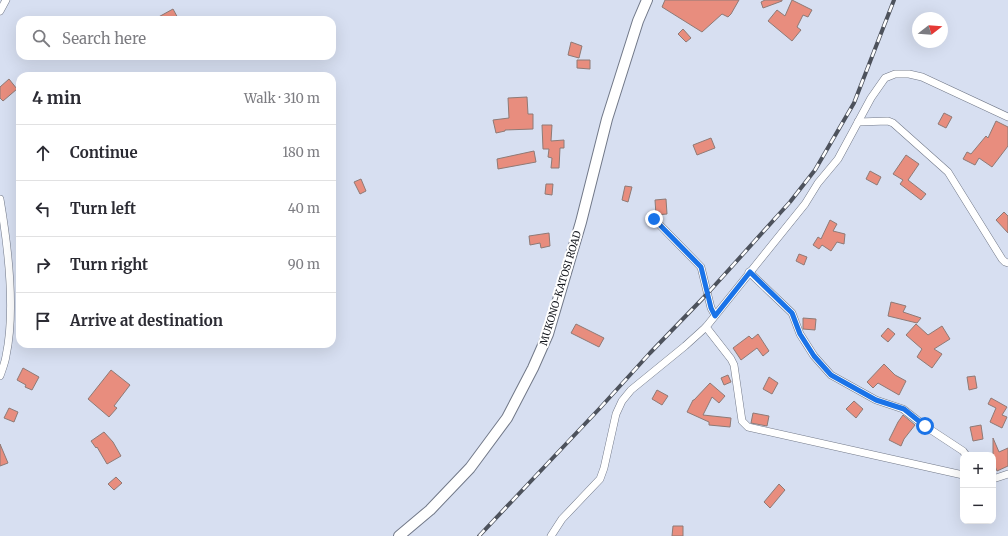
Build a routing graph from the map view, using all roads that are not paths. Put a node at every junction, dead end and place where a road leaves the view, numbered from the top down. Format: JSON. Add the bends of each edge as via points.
{"nodes":[{"id":1,"x":6,"y":0,"type":"edge"},
{"id":2,"x":647,"y":0,"type":"edge"},
{"id":3,"x":0,"y":11,"type":"edge"},
{"id":4,"x":1008,"y":117,"type":"edge"},
{"id":5,"x":858,"y":122,"type":"junction"},
{"id":6,"x":0,"y":199,"type":"edge"},
{"id":7,"x":654,"y":219,"type":"dead end"},
{"id":8,"x":1008,"y":263,"type":"edge"},
{"id":9,"x":750,"y":272,"type":"junction"},
{"id":10,"x":715,"y":316,"type":"junction"},
{"id":11,"x":706,"y":327,"type":"junction"},
{"id":12,"x":0,"y":376,"type":"edge"},
{"id":13,"x":964,"y":452,"type":"edge"},
{"id":14,"x":960,"y":474,"type":"edge"},
{"id":15,"x":1008,"y":474,"type":"edge"},
{"id":16,"x":996,"y":478,"type":"edge"},
{"id":17,"x":399,"y":536,"type":"edge"},
{"id":18,"x":551,"y":536,"type":"edge"}],
"edges":[{"from":1,"to":3,"type":"street"},
{"from":2,"to":17,"type":"main road","name":"MUKONO-KATOSI ROAD","via":[[607,119],[548,334],[507,418],[470,468],[430,510]]},
{"from":4,"to":5,"type":"street","via":[[922,77],[895,74],[886,78]]},
{"from":5,"to":8,"type":"street","via":[[893,123],[948,172],[1002,259]]},
{"from":5,"to":9,"type":"street","via":[[838,159]]},
{"from":6,"to":12,"type":"street","via":[[10,301],[9,334]]},
{"from":7,"to":10,"type":"street","via":[[701,267]]},
{"from":9,"to":10,"type":"street"},
{"from":9,"to":13,"type":"street","via":[[792,313],[800,334],[814,356],[831,375],[876,400],[904,409]]},
{"from":10,"to":11,"type":"street"},
{"from":11,"to":14,"type":"street","via":[[734,365],[742,421],[748,428]]},
{"from":11,"to":18,"type":"street","via":[[631,390],[622,401],[616,414],[600,480],[562,520]]},
{"from":15,"to":16,"type":"street"}]}
